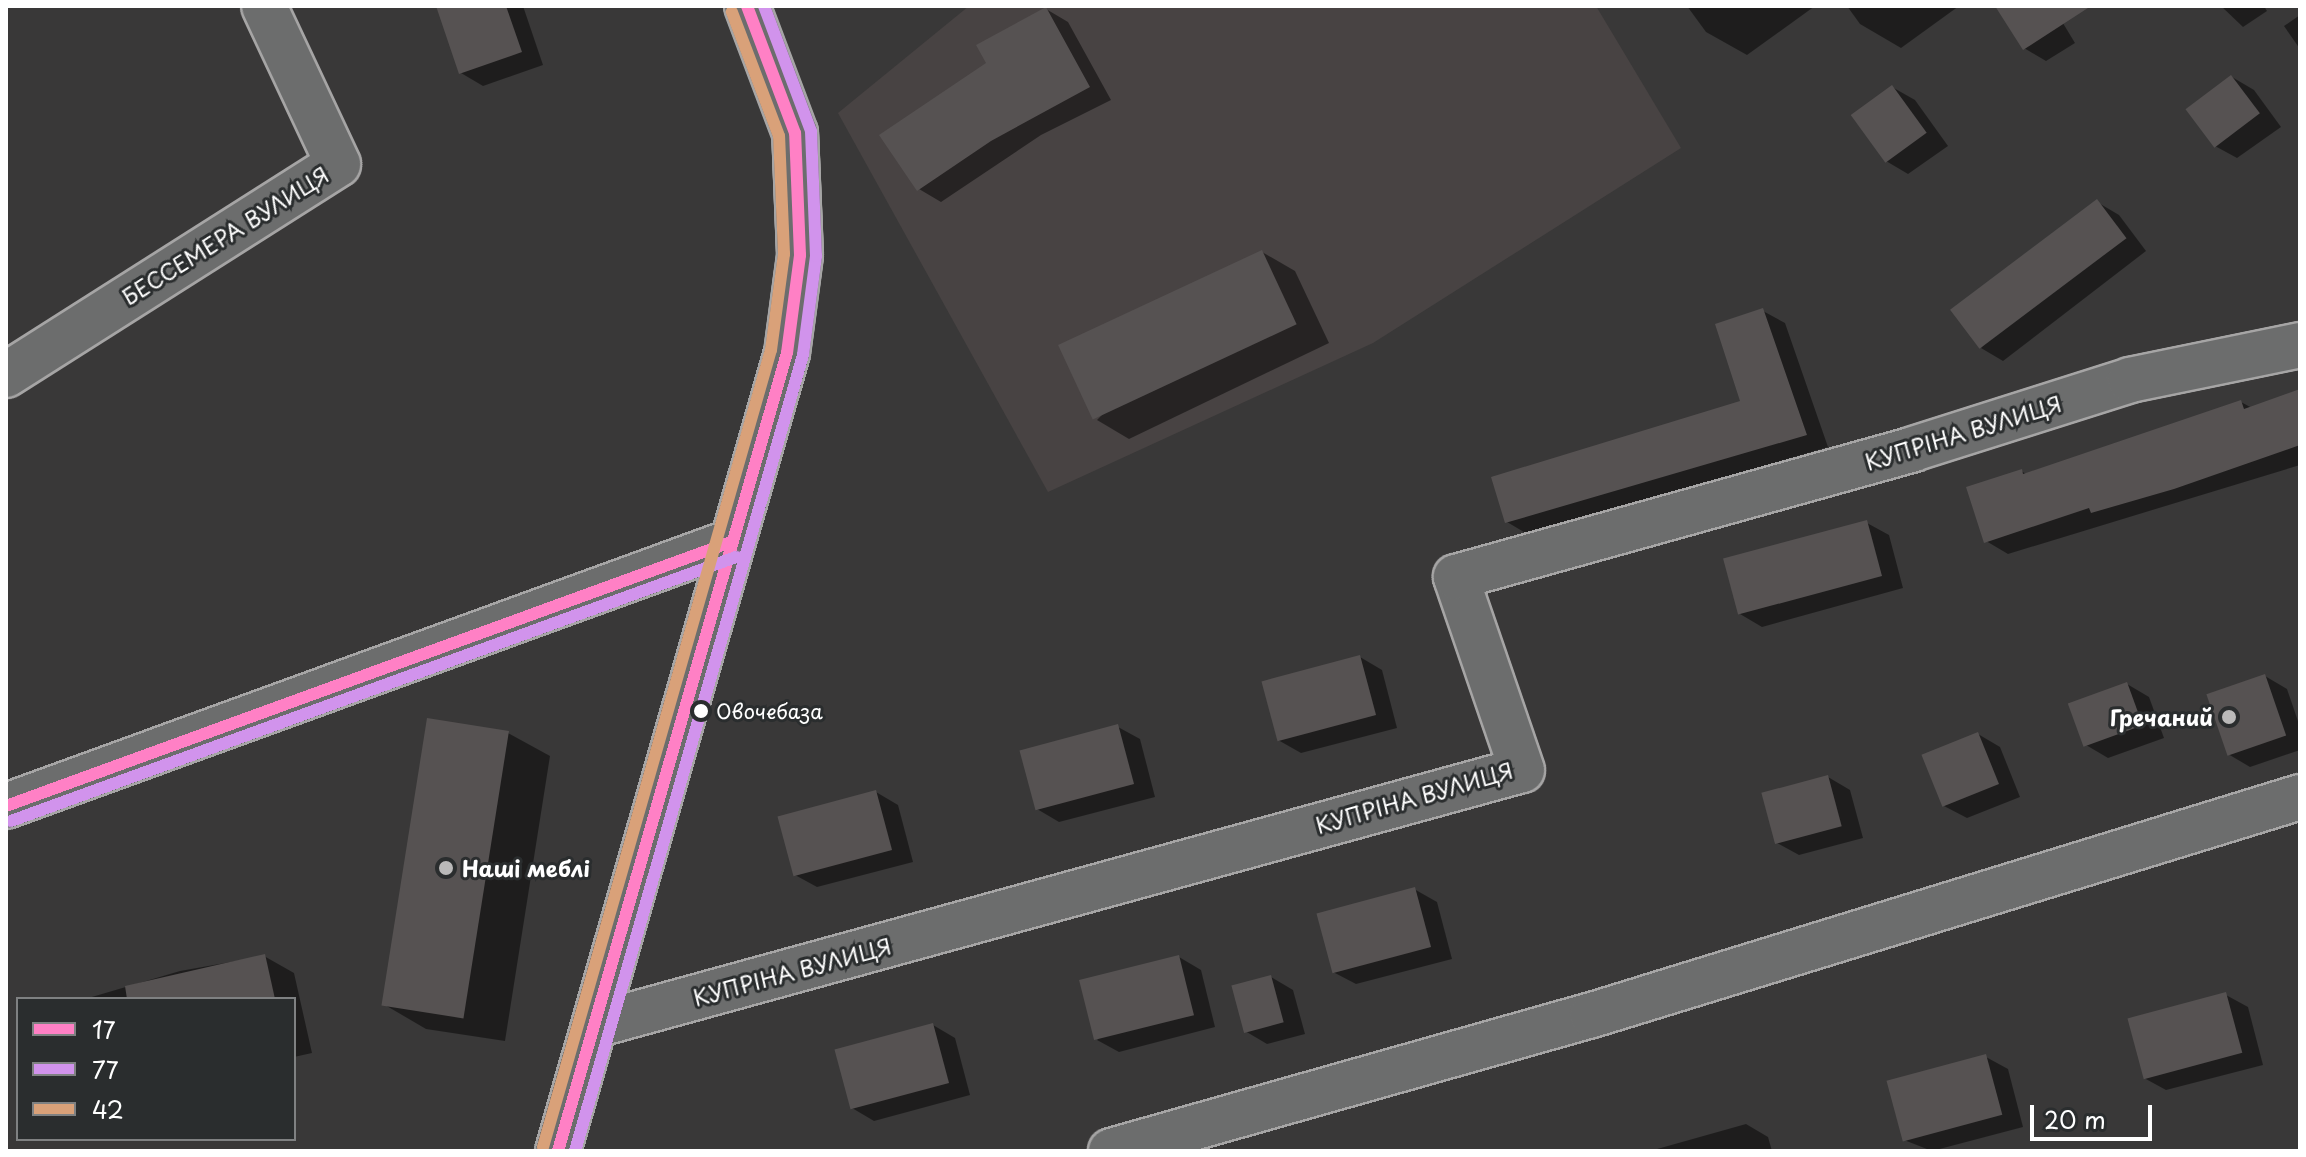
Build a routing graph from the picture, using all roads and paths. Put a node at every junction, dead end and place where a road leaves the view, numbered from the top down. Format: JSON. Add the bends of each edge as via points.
{"nodes":[{"id":1,"x":264,"y":6,"type":"edge"},
{"id":2,"x":747,"y":6,"type":"edge"},
{"id":3,"x":2300,"y":345,"type":"edge"},
{"id":4,"x":6,"y":375,"type":"edge"},
{"id":5,"x":731,"y":542,"type":"junction"},
{"id":6,"x":2300,"y":797,"type":"edge"},
{"id":7,"x":6,"y":806,"type":"edge"},
{"id":8,"x":595,"y":1025,"type":"junction"},
{"id":9,"x":558,"y":1151,"type":"edge"},
{"id":10,"x":1111,"y":1151,"type":"edge"}],
"edges":[{"from":1,"to":4,"type":"street","name":"БЕССЕМЕРА ВУЛИЦЯ","via":[[338,164]]},
{"from":2,"to":5,"type":"street","via":[[795,133],[800,255],[787,353]]},
{"from":3,"to":8,"type":"street","name":"КУПРІНА ВУЛИЦЯ","via":[[2130,380],[1913,449],[1456,577],[1522,770]]},
{"from":5,"to":7,"type":"street"},
{"from":5,"to":8,"type":"street"},
{"from":6,"to":10,"type":"street","via":[[1592,1015]]},
{"from":8,"to":9,"type":"street"}]}
